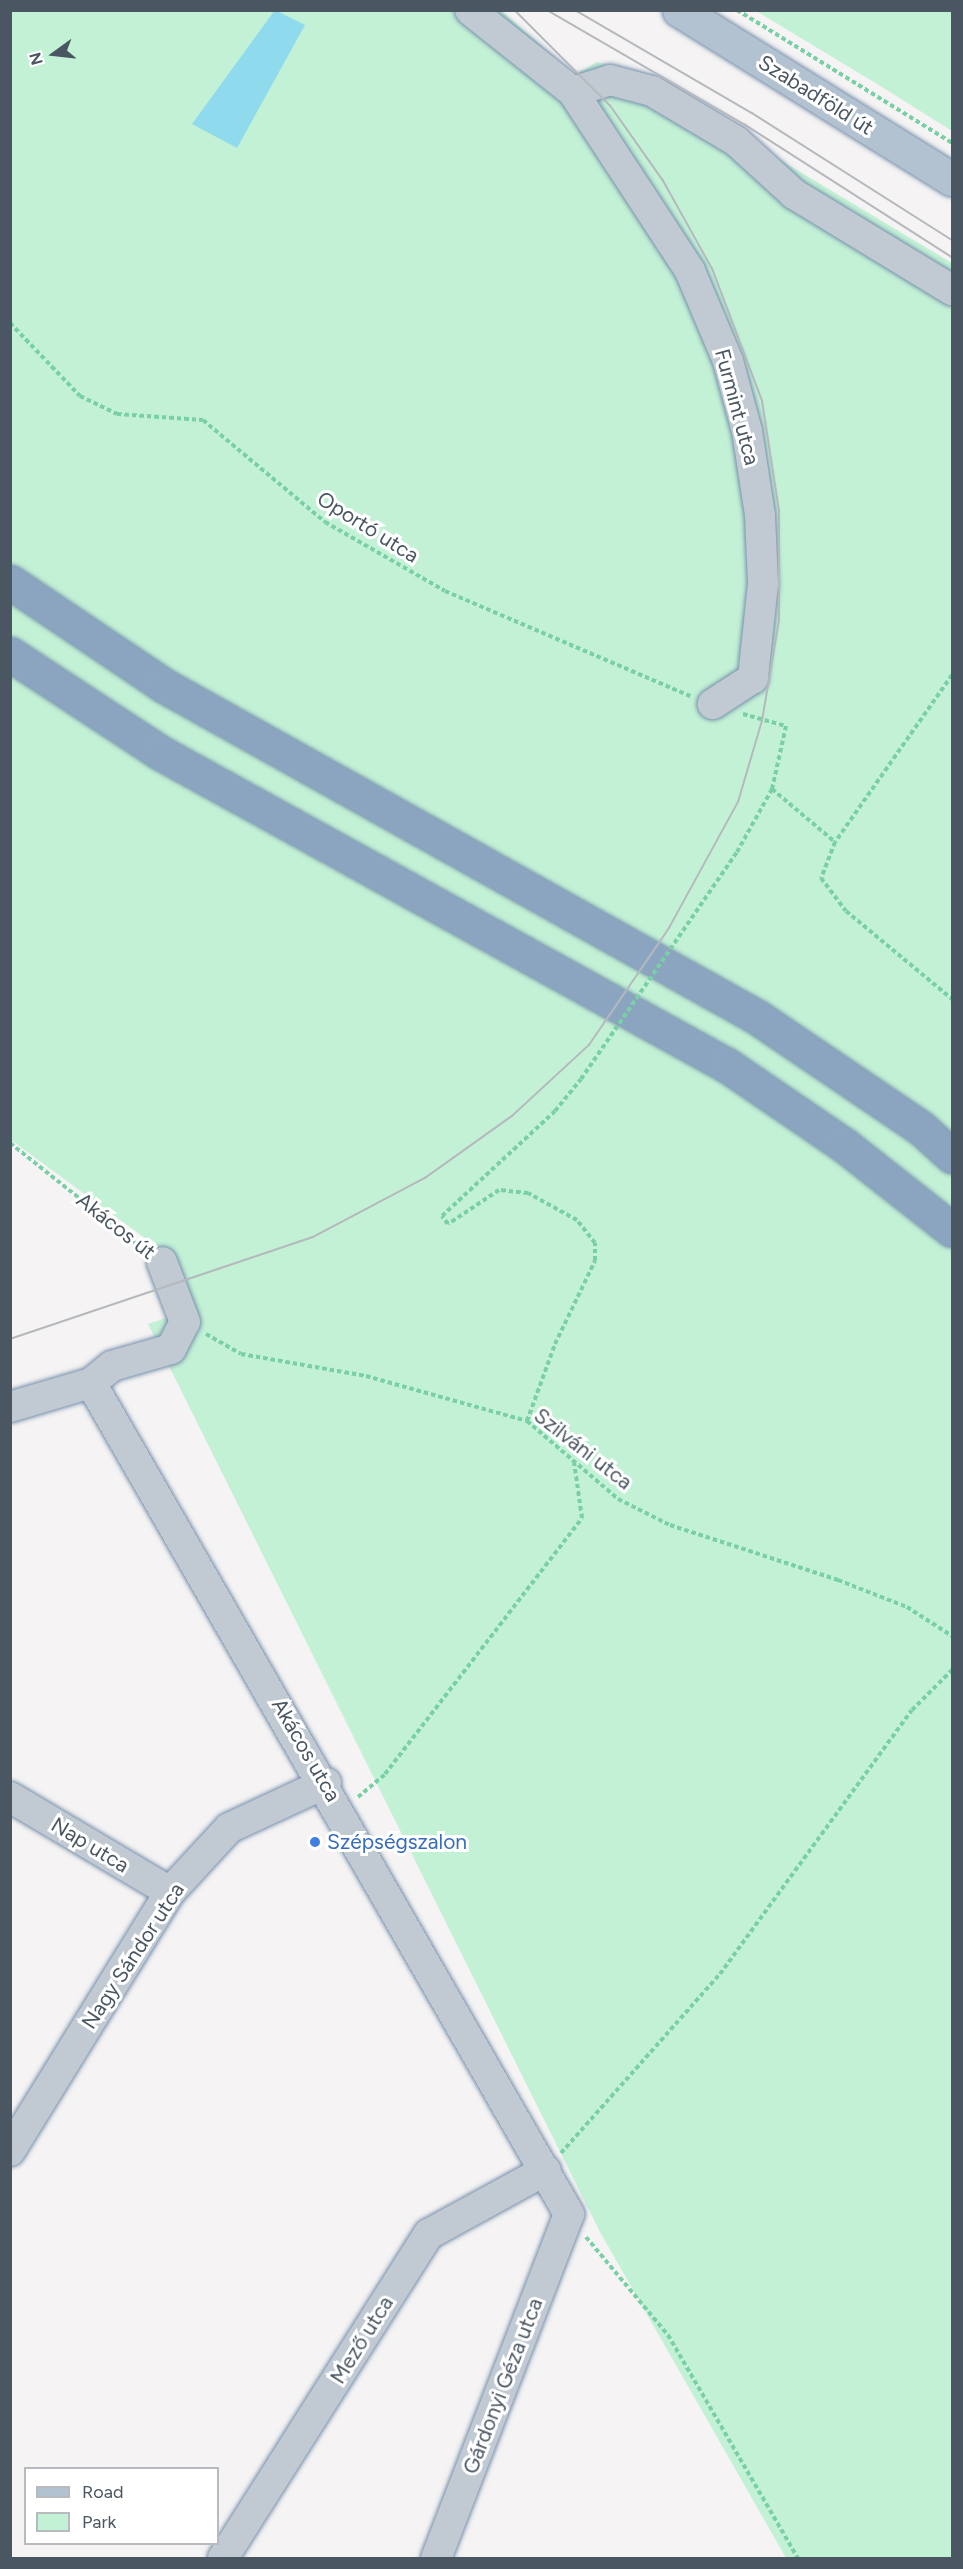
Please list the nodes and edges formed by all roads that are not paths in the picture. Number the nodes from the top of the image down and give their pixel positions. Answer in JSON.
{"nodes":[{"id":1,"x":470,"y":10,"type":"edge"},
{"id":2,"x":679,"y":10,"type":"edge"},
{"id":3,"x":573,"y":92,"type":"junction"},
{"id":4,"x":952,"y":179,"type":"edge"},
{"id":5,"x":952,"y":291,"type":"edge"},
{"id":6,"x":10,"y":582,"type":"edge"},
{"id":7,"x":10,"y":654,"type":"edge"},
{"id":8,"x":713,"y":704,"type":"road end"},
{"id":9,"x":952,"y":1156,"type":"edge"},
{"id":10,"x":952,"y":1230,"type":"edge"},
{"id":11,"x":162,"y":1262,"type":"road end"},
{"id":12,"x":91,"y":1383,"type":"junction"},
{"id":13,"x":10,"y":1407,"type":"edge"},
{"id":14,"x":326,"y":1783,"type":"junction"},
{"id":15,"x":10,"y":1797,"type":"edge"},
{"id":16,"x":170,"y":1892,"type":"junction"},
{"id":17,"x":10,"y":2151,"type":"edge"},
{"id":18,"x":546,"y":2170,"type":"junction"},
{"id":19,"x":569,"y":2214,"type":"joint"},
{"id":20,"x":223,"y":2559,"type":"edge"},
{"id":21,"x":436,"y":2559,"type":"edge"}],
"edges":[{"from":1,"to":3,"type":"street","name":"Furmint utca"},
{"from":2,"to":4,"type":"main road","name":"Szabadföld út"},
{"from":3,"to":5,"type":"street"},
{"from":3,"to":8,"type":"street","name":"Furmint utca"},
{"from":6,"to":9,"type":"highway"},
{"from":7,"to":10,"type":"highway"},
{"from":11,"to":12,"type":"street","name":"Akácos út"},
{"from":12,"to":13,"type":"street"},
{"from":12,"to":14,"type":"street","name":"Akácos utca"},
{"from":14,"to":16,"type":"street","name":"Nagy Sándor utca"},
{"from":14,"to":18,"type":"street","name":"Akácos utca"},
{"from":15,"to":16,"type":"street","name":"Nap utca"},
{"from":16,"to":17,"type":"street","name":"Nagy Sándor utca"},
{"from":18,"to":19,"type":"street","name":"Akácos utca"},
{"from":18,"to":20,"type":"street","name":"Mező utca"},
{"from":19,"to":21,"type":"street","name":"Gárdonyi Géza utca"}]}
